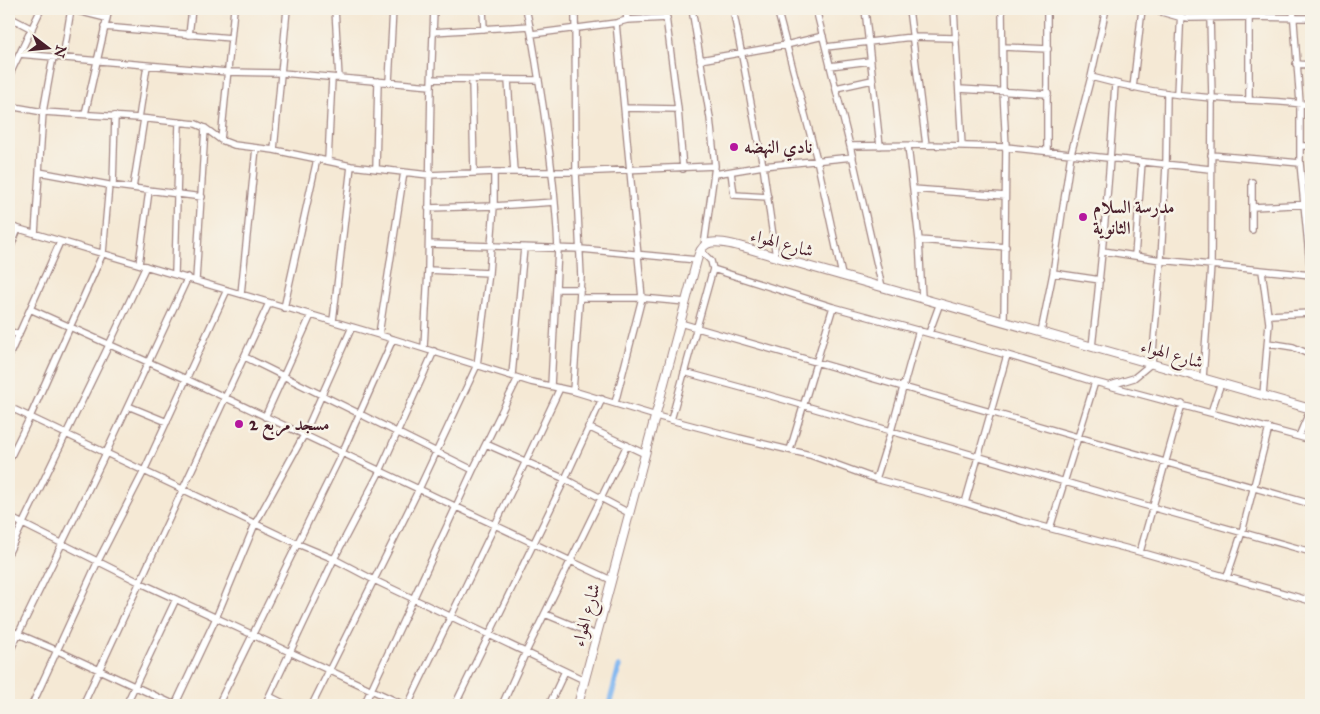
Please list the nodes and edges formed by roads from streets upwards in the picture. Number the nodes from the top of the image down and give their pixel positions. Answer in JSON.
{"nodes":[{"id":1,"x":41,"y":9,"type":"edge"},
{"id":2,"x":70,"y":9,"type":"edge"},
{"id":3,"x":109,"y":9,"type":"edge"},
{"id":4,"x":192,"y":9,"type":"edge"},
{"id":5,"x":234,"y":9,"type":"edge"},
{"id":6,"x":287,"y":9,"type":"edge"},
{"id":7,"x":335,"y":9,"type":"edge"},
{"id":8,"x":393,"y":9,"type":"edge"},
{"id":9,"x":434,"y":9,"type":"edge"},
{"id":10,"x":483,"y":9,"type":"edge"},
{"id":11,"x":526,"y":9,"type":"edge"},
{"id":12,"x":575,"y":9,"type":"edge"},
{"id":13,"x":626,"y":9,"type":"edge"},
{"id":14,"x":665,"y":9,"type":"edge"},
{"id":15,"x":692,"y":9,"type":"edge"},
{"id":16,"x":733,"y":9,"type":"edge"},
{"id":17,"x":777,"y":9,"type":"edge"},
{"id":18,"x":816,"y":9,"type":"edge"},
{"id":19,"x":865,"y":9,"type":"edge"},
{"id":20,"x":909,"y":9,"type":"edge"},
{"id":21,"x":954,"y":9,"type":"edge"},
{"id":22,"x":1002,"y":9,"type":"edge"},
{"id":23,"x":1048,"y":9,"type":"edge"},
{"id":24,"x":1106,"y":9,"type":"edge"},
{"id":25,"x":1142,"y":9,"type":"edge"},
{"id":26,"x":1151,"y":9,"type":"edge"},
{"id":27,"x":1181,"y":9,"type":"edge"},
{"id":28,"x":1249,"y":9,"type":"edge"},
{"id":29,"x":1293,"y":9,"type":"edge"},
{"id":30,"x":9,"y":17,"type":"edge"},
{"id":31,"x":1210,"y":17,"type":"junction"},
{"id":32,"x":1249,"y":17,"type":"junction"},
{"id":33,"x":1294,"y":17,"type":"junction"},
{"id":34,"x":106,"y":18,"type":"junction"},
{"id":35,"x":667,"y":18,"type":"junction"},
{"id":36,"x":1179,"y":18,"type":"junction"},
{"id":37,"x":1311,"y":18,"type":"edge"},
{"id":38,"x":627,"y":20,"type":"junction"},
{"id":39,"x":616,"y":23,"type":"junction"},
{"id":40,"x":530,"y":26,"type":"junction"},
{"id":41,"x":104,"y":27,"type":"junction"},
{"id":42,"x":32,"y":28,"type":"junction"},
{"id":43,"x":575,"y":28,"type":"junction"},
{"id":44,"x":484,"y":29,"type":"junction"},
{"id":45,"x":433,"y":32,"type":"junction"},
{"id":46,"x":532,"y":34,"type":"junction"},
{"id":47,"x":189,"y":35,"type":"junction"},
{"id":48,"x":823,"y":36,"type":"junction"},
{"id":49,"x":912,"y":37,"type":"junction"},
{"id":50,"x":230,"y":38,"type":"junction"},
{"id":51,"x":955,"y":38,"type":"junction"},
{"id":52,"x":868,"y":42,"type":"junction"},
{"id":53,"x":786,"y":45,"type":"junction"},
{"id":54,"x":1003,"y":47,"type":"junction"},
{"id":55,"x":826,"y":48,"type":"junction"},
{"id":56,"x":1048,"y":49,"type":"junction"},
{"id":57,"x":742,"y":53,"type":"junction"},
{"id":58,"x":19,"y":54,"type":"junction"},
{"id":59,"x":53,"y":58,"type":"junction"},
{"id":60,"x":63,"y":58,"type":"junction"},
{"id":61,"x":700,"y":60,"type":"junction"},
{"id":62,"x":97,"y":61,"type":"junction"},
{"id":63,"x":870,"y":61,"type":"junction"},
{"id":64,"x":1296,"y":64,"type":"junction"},
{"id":65,"x":1311,"y":65,"type":"edge"},
{"id":66,"x":147,"y":66,"type":"junction"},
{"id":67,"x":830,"y":66,"type":"junction"},
{"id":68,"x":227,"y":72,"type":"junction"},
{"id":69,"x":282,"y":74,"type":"junction"},
{"id":70,"x":9,"y":76,"type":"edge"},
{"id":71,"x":1091,"y":77,"type":"junction"},
{"id":72,"x":336,"y":78,"type":"junction"},
{"id":73,"x":432,"y":79,"type":"junction"},
{"id":74,"x":472,"y":80,"type":"junction"},
{"id":75,"x":508,"y":80,"type":"junction"},
{"id":76,"x":539,"y":80,"type":"junction"},
{"id":77,"x":872,"y":80,"type":"junction"},
{"id":78,"x":378,"y":81,"type":"junction"},
{"id":79,"x":389,"y":82,"type":"junction"},
{"id":80,"x":1115,"y":84,"type":"junction"},
{"id":81,"x":431,"y":86,"type":"junction"},
{"id":82,"x":836,"y":88,"type":"junction"},
{"id":83,"x":1132,"y":88,"type":"junction"},
{"id":84,"x":959,"y":89,"type":"junction"},
{"id":85,"x":1003,"y":91,"type":"junction"},
{"id":86,"x":1167,"y":93,"type":"junction"},
{"id":87,"x":1048,"y":94,"type":"junction"},
{"id":88,"x":1178,"y":94,"type":"junction"},
{"id":89,"x":1212,"y":98,"type":"junction"},
{"id":90,"x":1249,"y":99,"type":"junction"},
{"id":91,"x":1300,"y":104,"type":"junction"},
{"id":92,"x":1311,"y":105,"type":"edge"},
{"id":93,"x":625,"y":108,"type":"junction"},
{"id":94,"x":678,"y":108,"type":"junction"},
{"id":95,"x":9,"y":109,"type":"edge"},
{"id":96,"x":43,"y":112,"type":"junction"},
{"id":97,"x":85,"y":114,"type":"junction"},
{"id":98,"x":115,"y":116,"type":"junction"},
{"id":99,"x":141,"y":118,"type":"junction"},
{"id":100,"x":179,"y":122,"type":"junction"},
{"id":101,"x":205,"y":128,"type":"junction"},
{"id":102,"x":221,"y":140,"type":"junction"},
{"id":103,"x":926,"y":145,"type":"junction"},
{"id":104,"x":850,"y":146,"type":"junction"},
{"id":105,"x":880,"y":146,"type":"junction"},
{"id":106,"x":908,"y":146,"type":"junction"},
{"id":107,"x":962,"y":146,"type":"junction"},
{"id":108,"x":1300,"y":146,"type":"junction"},
{"id":109,"x":1311,"y":146,"type":"edge"},
{"id":110,"x":1006,"y":147,"type":"junction"},
{"id":111,"x":256,"y":148,"type":"junction"},
{"id":112,"x":274,"y":150,"type":"junction"},
{"id":113,"x":1047,"y":150,"type":"junction"},
{"id":114,"x":1071,"y":154,"type":"junction"},
{"id":115,"x":1211,"y":155,"type":"junction"},
{"id":116,"x":853,"y":157,"type":"junction"},
{"id":117,"x":1111,"y":158,"type":"junction"},
{"id":118,"x":317,"y":159,"type":"junction"},
{"id":119,"x":328,"y":160,"type":"junction"},
{"id":120,"x":817,"y":160,"type":"junction"},
{"id":121,"x":1142,"y":162,"type":"junction"},
{"id":122,"x":1300,"y":163,"type":"junction"},
{"id":123,"x":1166,"y":165,"type":"junction"},
{"id":124,"x":351,"y":166,"type":"junction"},
{"id":125,"x":715,"y":166,"type":"junction"},
{"id":126,"x":763,"y":166,"type":"junction"},
{"id":127,"x":1210,"y":168,"type":"junction"},
{"id":128,"x":376,"y":169,"type":"junction"},
{"id":129,"x":683,"y":169,"type":"junction"},
{"id":130,"x":631,"y":170,"type":"junction"},
{"id":131,"x":39,"y":172,"type":"junction"},
{"id":132,"x":404,"y":172,"type":"junction"},
{"id":133,"x":494,"y":172,"type":"junction"},
{"id":134,"x":514,"y":172,"type":"junction"},
{"id":135,"x":552,"y":172,"type":"junction"},
{"id":136,"x":576,"y":172,"type":"junction"},
{"id":137,"x":731,"y":172,"type":"junction"},
{"id":138,"x":474,"y":173,"type":"junction"},
{"id":139,"x":715,"y":174,"type":"junction"},
{"id":140,"x":429,"y":175,"type":"junction"},
{"id":141,"x":1252,"y":182,"type":"dead end"},
{"id":142,"x":111,"y":185,"type":"junction"},
{"id":143,"x":133,"y":188,"type":"junction"},
{"id":144,"x":913,"y":189,"type":"junction"},
{"id":145,"x":149,"y":191,"type":"junction"},
{"id":146,"x":177,"y":195,"type":"junction"},
{"id":147,"x":1005,"y":196,"type":"junction"},
{"id":148,"x":202,"y":197,"type":"junction"},
{"id":149,"x":768,"y":197,"type":"junction"},
{"id":150,"x":555,"y":202,"type":"junction"},
{"id":151,"x":1311,"y":204,"type":"edge"},
{"id":152,"x":1304,"y":205,"type":"junction"},
{"id":153,"x":494,"y":206,"type":"junction"},
{"id":154,"x":1253,"y":206,"type":"junction"},
{"id":155,"x":428,"y":208,"type":"junction"},
{"id":156,"x":9,"y":226,"type":"edge"},
{"id":157,"x":18,"y":229,"type":"junction"},
{"id":158,"x":1252,"y":230,"type":"dead end"},
{"id":159,"x":35,"y":234,"type":"junction"},
{"id":160,"x":919,"y":240,"type":"junction"},
{"id":161,"x":60,"y":242,"type":"junction"},
{"id":162,"x":429,"y":244,"type":"junction"},
{"id":163,"x":492,"y":246,"type":"junction"},
{"id":164,"x":1006,"y":247,"type":"junction"},
{"id":165,"x":524,"y":248,"type":"junction"},
{"id":166,"x":702,"y":248,"type":"junction"},
{"id":167,"x":558,"y":249,"type":"junction"},
{"id":168,"x":581,"y":249,"type":"junction"},
{"id":169,"x":9,"y":251,"type":"edge"},
{"id":170,"x":1103,"y":251,"type":"junction"},
{"id":171,"x":103,"y":253,"type":"junction"},
{"id":172,"x":639,"y":254,"type":"junction"},
{"id":173,"x":1310,"y":255,"type":"edge"},
{"id":174,"x":1135,"y":256,"type":"junction"},
{"id":175,"x":776,"y":257,"type":"junction"},
{"id":176,"x":697,"y":260,"type":"junction"},
{"id":177,"x":1162,"y":260,"type":"junction"},
{"id":178,"x":142,"y":265,"type":"junction"},
{"id":179,"x":1211,"y":265,"type":"junction"},
{"id":180,"x":428,"y":270,"type":"junction"},
{"id":181,"x":713,"y":270,"type":"junction"},
{"id":182,"x":1262,"y":271,"type":"junction"},
{"id":183,"x":490,"y":273,"type":"junction"},
{"id":184,"x":1053,"y":273,"type":"junction"},
{"id":185,"x":175,"y":274,"type":"junction"},
{"id":186,"x":842,"y":275,"type":"junction"},
{"id":187,"x":1311,"y":276,"type":"edge"},
{"id":188,"x":188,"y":277,"type":"junction"},
{"id":189,"x":196,"y":280,"type":"junction"},
{"id":190,"x":1100,"y":280,"type":"junction"},
{"id":191,"x":882,"y":287,"type":"junction"},
{"id":192,"x":556,"y":289,"type":"junction"},
{"id":193,"x":581,"y":289,"type":"junction"},
{"id":194,"x":227,"y":290,"type":"junction"},
{"id":195,"x":241,"y":294,"type":"junction"},
{"id":196,"x":580,"y":298,"type":"junction"},
{"id":197,"x":642,"y":298,"type":"junction"},
{"id":198,"x":922,"y":298,"type":"junction"},
{"id":199,"x":686,"y":302,"type":"junction"},
{"id":200,"x":269,"y":303,"type":"junction"},
{"id":201,"x":940,"y":303,"type":"junction"},
{"id":202,"x":833,"y":307,"type":"junction"},
{"id":203,"x":284,"y":308,"type":"junction"},
{"id":204,"x":30,"y":309,"type":"junction"},
{"id":205,"x":1311,"y":313,"type":"edge"},
{"id":206,"x":311,"y":315,"type":"junction"},
{"id":207,"x":1268,"y":315,"type":"junction"},
{"id":208,"x":333,"y":321,"type":"junction"},
{"id":209,"x":1004,"y":322,"type":"junction"},
{"id":210,"x":680,"y":323,"type":"junction"},
{"id":211,"x":70,"y":327,"type":"junction"},
{"id":212,"x":352,"y":327,"type":"junction"},
{"id":213,"x":697,"y":327,"type":"junction"},
{"id":214,"x":919,"y":330,"type":"junction"},
{"id":215,"x":9,"y":331,"type":"edge"},
{"id":216,"x":1041,"y":332,"type":"junction"},
{"id":217,"x":929,"y":333,"type":"junction"},
{"id":218,"x":379,"y":334,"type":"junction"},
{"id":219,"x":19,"y":335,"type":"junction"},
{"id":220,"x":393,"y":338,"type":"junction"},
{"id":221,"x":1268,"y":343,"type":"junction"},
{"id":222,"x":109,"y":345,"type":"junction"},
{"id":223,"x":1092,"y":347,"type":"junction"},
{"id":224,"x":424,"y":348,"type":"junction"},
{"id":225,"x":434,"y":351,"type":"junction"},
{"id":226,"x":1007,"y":355,"type":"junction"},
{"id":227,"x":1311,"y":355,"type":"edge"},
{"id":228,"x":9,"y":356,"type":"edge"},
{"id":229,"x":245,"y":357,"type":"junction"},
{"id":230,"x":816,"y":361,"type":"junction"},
{"id":231,"x":147,"y":363,"type":"junction"},
{"id":232,"x":1152,"y":363,"type":"junction"},
{"id":233,"x":477,"y":365,"type":"junction"},
{"id":234,"x":684,"y":372,"type":"junction"},
{"id":235,"x":283,"y":376,"type":"junction"},
{"id":236,"x":515,"y":377,"type":"junction"},
{"id":237,"x":1203,"y":378,"type":"junction"},
{"id":238,"x":186,"y":379,"type":"junction"},
{"id":239,"x":1094,"y":382,"type":"junction"},
{"id":240,"x":1220,"y":383,"type":"junction"},
{"id":241,"x":551,"y":386,"type":"junction"},
{"id":242,"x":1109,"y":386,"type":"junction"},
{"id":243,"x":903,"y":387,"type":"junction"},
{"id":244,"x":560,"y":388,"type":"junction"},
{"id":245,"x":573,"y":391,"type":"junction"},
{"id":246,"x":1263,"y":395,"type":"junction"},
{"id":247,"x":322,"y":396,"type":"junction"},
{"id":248,"x":226,"y":398,"type":"junction"},
{"id":249,"x":602,"y":399,"type":"junction"},
{"id":250,"x":615,"y":403,"type":"junction"},
{"id":251,"x":1182,"y":404,"type":"junction"},
{"id":252,"x":128,"y":406,"type":"junction"},
{"id":253,"x":803,"y":406,"type":"junction"},
{"id":254,"x":9,"y":407,"type":"edge"},
{"id":255,"x":1311,"y":409,"type":"edge"},
{"id":256,"x":990,"y":412,"type":"junction"},
{"id":257,"x":1211,"y":412,"type":"junction"},
{"id":258,"x":360,"y":414,"type":"junction"},
{"id":259,"x":656,"y":416,"type":"junction"},
{"id":260,"x":30,"y":417,"type":"junction"},
{"id":261,"x":265,"y":417,"type":"junction"},
{"id":262,"x":671,"y":420,"type":"junction"},
{"id":263,"x":166,"y":422,"type":"junction"},
{"id":264,"x":588,"y":427,"type":"junction"},
{"id":265,"x":1269,"y":428,"type":"junction"},
{"id":266,"x":398,"y":432,"type":"junction"},
{"id":267,"x":891,"y":432,"type":"junction"},
{"id":268,"x":66,"y":434,"type":"junction"},
{"id":269,"x":304,"y":435,"type":"junction"},
{"id":270,"x":1299,"y":436,"type":"junction"},
{"id":271,"x":1078,"y":438,"type":"junction"},
{"id":272,"x":1311,"y":440,"type":"edge"},
{"id":273,"x":486,"y":444,"type":"junction"},
{"id":274,"x":627,"y":446,"type":"junction"},
{"id":275,"x":11,"y":449,"type":"edge"},
{"id":276,"x":790,"y":450,"type":"junction"},
{"id":277,"x":437,"y":451,"type":"junction"},
{"id":278,"x":106,"y":453,"type":"junction"},
{"id":279,"x":342,"y":453,"type":"junction"},
{"id":280,"x":645,"y":454,"type":"junction"},
{"id":281,"x":979,"y":456,"type":"junction"},
{"id":282,"x":9,"y":460,"type":"edge"},
{"id":283,"x":1166,"y":462,"type":"junction"},
{"id":284,"x":526,"y":463,"type":"junction"},
{"id":285,"x":473,"y":470,"type":"junction"},
{"id":286,"x":144,"y":471,"type":"junction"},
{"id":287,"x":380,"y":471,"type":"junction"},
{"id":288,"x":565,"y":479,"type":"junction"},
{"id":289,"x":876,"y":479,"type":"junction"},
{"id":290,"x":1066,"y":481,"type":"junction"},
{"id":291,"x":1253,"y":487,"type":"junction"},
{"id":292,"x":419,"y":489,"type":"junction"},
{"id":293,"x":183,"y":490,"type":"junction"},
{"id":294,"x":600,"y":498,"type":"junction"},
{"id":295,"x":965,"y":503,"type":"junction"},
{"id":296,"x":1311,"y":504,"type":"edge"},
{"id":297,"x":457,"y":507,"type":"junction"},
{"id":298,"x":1153,"y":507,"type":"junction"},
{"id":299,"x":629,"y":513,"type":"junction"},
{"id":300,"x":9,"y":518,"type":"edge"},
{"id":301,"x":22,"y":524,"type":"junction"},
{"id":302,"x":255,"y":524,"type":"junction"},
{"id":303,"x":495,"y":525,"type":"junction"},
{"id":304,"x":1050,"y":528,"type":"junction"},
{"id":305,"x":1242,"y":532,"type":"junction"},
{"id":306,"x":61,"y":543,"type":"junction"},
{"id":307,"x":298,"y":544,"type":"junction"},
{"id":308,"x":534,"y":544,"type":"junction"},
{"id":309,"x":9,"y":552,"type":"edge"},
{"id":310,"x":1140,"y":552,"type":"junction"},
{"id":311,"x":1311,"y":552,"type":"edge"},
{"id":312,"x":334,"y":559,"type":"junction"},
{"id":313,"x":98,"y":561,"type":"junction"},
{"id":314,"x":571,"y":561,"type":"junction"},
{"id":315,"x":1227,"y":577,"type":"junction"},
{"id":316,"x":374,"y":580,"type":"junction"},
{"id":317,"x":612,"y":580,"type":"junction"},
{"id":318,"x":141,"y":582,"type":"junction"},
{"id":319,"x":176,"y":599,"type":"junction"},
{"id":320,"x":414,"y":599,"type":"junction"},
{"id":321,"x":1311,"y":601,"type":"edge"},
{"id":322,"x":544,"y":614,"type":"junction"},
{"id":323,"x":451,"y":617,"type":"junction"},
{"id":324,"x":216,"y":618,"type":"junction"},
{"id":325,"x":9,"y":630,"type":"edge"},
{"id":326,"x":16,"y":634,"type":"junction"},
{"id":327,"x":252,"y":634,"type":"junction"},
{"id":328,"x":489,"y":635,"type":"junction"},
{"id":329,"x":596,"y":636,"type":"junction"},
{"id":330,"x":56,"y":650,"type":"junction"},
{"id":331,"x":290,"y":652,"type":"junction"},
{"id":332,"x":526,"y":652,"type":"junction"},
{"id":333,"x":9,"y":653,"type":"edge"},
{"id":334,"x":100,"y":670,"type":"junction"},
{"id":335,"x":330,"y":670,"type":"junction"},
{"id":336,"x":565,"y":671,"type":"junction"},
{"id":337,"x":584,"y":680,"type":"junction"},
{"id":338,"x":135,"y":687,"type":"junction"},
{"id":339,"x":372,"y":690,"type":"junction"},
{"id":340,"x":269,"y":696,"type":"junction"},
{"id":341,"x":32,"y":705,"type":"edge"},
{"id":342,"x":83,"y":705,"type":"edge"},
{"id":343,"x":126,"y":705,"type":"edge"},
{"id":344,"x":175,"y":705,"type":"edge"},
{"id":345,"x":218,"y":705,"type":"edge"},
{"id":346,"x":265,"y":705,"type":"edge"},
{"id":347,"x":287,"y":705,"type":"edge"},
{"id":348,"x":312,"y":705,"type":"edge"},
{"id":349,"x":364,"y":705,"type":"edge"},
{"id":350,"x":406,"y":705,"type":"edge"},
{"id":351,"x":455,"y":705,"type":"edge"},
{"id":352,"x":502,"y":705,"type":"edge"},
{"id":353,"x":549,"y":705,"type":"edge"},
{"id":354,"x":578,"y":705,"type":"edge"}],
"edges":[{"from":1,"to":42,"type":"street"},
{"from":2,"to":34,"type":"street"},
{"from":2,"to":60,"type":"street"},
{"from":3,"to":34,"type":"street"},
{"from":4,"to":47,"type":"street"},
{"from":5,"to":50,"type":"street"},
{"from":6,"to":69,"type":"street"},
{"from":7,"to":72,"type":"street"},
{"from":8,"to":79,"type":"street"},
{"from":9,"to":45,"type":"street"},
{"from":10,"to":44,"type":"street"},
{"from":11,"to":40,"type":"street"},
{"from":12,"to":43,"type":"street"},
{"from":13,"to":38,"type":"street"},
{"from":14,"to":35,"type":"street"},
{"from":15,"to":61,"type":"street"},
{"from":16,"to":57,"type":"street"},
{"from":17,"to":53,"type":"street"},
{"from":18,"to":48,"type":"street"},
{"from":19,"to":52,"type":"street"},
{"from":20,"to":49,"type":"street"},
{"from":21,"to":51,"type":"street"},
{"from":22,"to":54,"type":"street"},
{"from":23,"to":56,"type":"street"},
{"from":24,"to":71,"type":"street"},
{"from":25,"to":83,"type":"street"},
{"from":26,"to":36,"type":"street"},
{"from":27,"to":36,"type":"street"},
{"from":28,"to":32,"type":"street"},
{"from":29,"to":33,"type":"street"},
{"from":30,"to":42,"type":"street"},
{"from":31,"to":32,"type":"street"},
{"from":31,"to":36,"type":"street"},
{"from":31,"to":89,"type":"street"},
{"from":32,"to":33,"type":"street"},
{"from":32,"to":90,"type":"street"},
{"from":33,"to":37,"type":"street"},
{"from":33,"to":64,"type":"street"},
{"from":34,"to":41,"type":"street"},
{"from":35,"to":38,"type":"street"},
{"from":35,"to":94,"type":"street"},
{"from":36,"to":88,"type":"street"},
{"from":38,"to":39,"type":"street"},
{"from":39,"to":43,"type":"street"},
{"from":39,"to":93,"type":"street"},
{"from":40,"to":44,"type":"street"},
{"from":40,"to":46,"type":"street"},
{"from":41,"to":47,"type":"street"},
{"from":41,"to":62,"type":"street"},
{"from":42,"to":58,"type":"street"},
{"from":43,"to":46,"type":"street"},
{"from":43,"to":136,"type":"street"},
{"from":44,"to":45,"type":"street"},
{"from":45,"to":73,"type":"street"},
{"from":46,"to":76,"type":"street"},
{"from":47,"to":50,"type":"street"},
{"from":48,"to":53,"type":"street"},
{"from":48,"to":55,"type":"street"},
{"from":49,"to":51,"type":"street"},
{"from":49,"to":52,"type":"street"},
{"from":49,"to":103,"type":"street"},
{"from":50,"to":68,"type":"street"},
{"from":51,"to":84,"type":"street"},
{"from":52,"to":55,"type":"street"},
{"from":52,"to":63,"type":"street"},
{"from":53,"to":57,"type":"street"},
{"from":53,"to":120,"type":"street"},
{"from":54,"to":56,"type":"street"},
{"from":54,"to":85,"type":"street"},
{"from":55,"to":67,"type":"street"},
{"from":56,"to":87,"type":"street"},
{"from":57,"to":61,"type":"street"},
{"from":57,"to":126,"type":"street"},
{"from":58,"to":59,"type":"street"},
{"from":58,"to":70,"type":"street"},
{"from":59,"to":60,"type":"street"},
{"from":59,"to":96,"type":"street"},
{"from":60,"to":62,"type":"street"},
{"from":61,"to":125,"type":"street"},
{"from":62,"to":66,"type":"street"},
{"from":62,"to":97,"type":"street"},
{"from":63,"to":67,"type":"street"},
{"from":63,"to":77,"type":"street"},
{"from":64,"to":65,"type":"street"},
{"from":64,"to":91,"type":"street"},
{"from":66,"to":68,"type":"street"},
{"from":66,"to":99,"type":"street"},
{"from":67,"to":82,"type":"street"},
{"from":68,"to":69,"type":"street"},
{"from":68,"to":102,"type":"street"},
{"from":69,"to":72,"type":"street"},
{"from":69,"to":112,"type":"street"},
{"from":71,"to":80,"type":"street"},
{"from":71,"to":114,"type":"street"},
{"from":72,"to":78,"type":"street"},
{"from":72,"to":119,"type":"street"},
{"from":73,"to":74,"type":"street"},
{"from":73,"to":81,"type":"street"},
{"from":74,"to":75,"type":"street"},
{"from":74,"to":138,"type":"street"},
{"from":75,"to":76,"type":"street"},
{"from":75,"to":134,"type":"street"},
{"from":76,"to":135,"type":"street"},
{"from":77,"to":82,"type":"street"},
{"from":77,"to":105,"type":"street"},
{"from":78,"to":79,"type":"street"},
{"from":78,"to":128,"type":"street"},
{"from":79,"to":81,"type":"street"},
{"from":80,"to":83,"type":"street"},
{"from":80,"to":117,"type":"street"},
{"from":81,"to":140,"type":"street"},
{"from":82,"to":104,"type":"street"},
{"from":83,"to":86,"type":"street"},
{"from":84,"to":85,"type":"street"},
{"from":84,"to":107,"type":"street"},
{"from":85,"to":87,"type":"street"},
{"from":85,"to":110,"type":"street"},
{"from":86,"to":88,"type":"street"},
{"from":86,"to":123,"type":"street"},
{"from":87,"to":113,"type":"street"},
{"from":88,"to":89,"type":"street"},
{"from":89,"to":90,"type":"street"},
{"from":89,"to":115,"type":"street"},
{"from":90,"to":91,"type":"street"},
{"from":91,"to":92,"type":"street"},
{"from":91,"to":108,"type":"street"},
{"from":93,"to":94,"type":"street"},
{"from":93,"to":130,"type":"street"},
{"from":94,"to":129,"type":"street"},
{"from":95,"to":96,"type":"street"},
{"from":96,"to":97,"type":"street"},
{"from":96,"to":131,"type":"street"},
{"from":97,"to":98,"type":"street"},
{"from":98,"to":99,"type":"street"},
{"from":98,"to":142,"type":"street"},
{"from":99,"to":100,"type":"street"},
{"from":99,"to":143,"type":"street"},
{"from":100,"to":101,"type":"street"},
{"from":100,"to":146,"type":"street"},
{"from":101,"to":102,"type":"street"},
{"from":101,"to":148,"type":"street"},
{"from":102,"to":111,"type":"street"},
{"from":103,"to":106,"type":"street"},
{"from":103,"to":107,"type":"street"},
{"from":104,"to":105,"type":"street"},
{"from":104,"to":116,"type":"street"},
{"from":105,"to":106,"type":"street"},
{"from":106,"to":144,"type":"street"},
{"from":107,"to":110,"type":"street"},
{"from":108,"to":109,"type":"street"},
{"from":108,"to":122,"type":"street"},
{"from":110,"to":113,"type":"street"},
{"from":110,"to":147,"type":"street"},
{"from":111,"to":112,"type":"street"},
{"from":111,"to":195,"type":"street"},
{"from":112,"to":118,"type":"street"},
{"from":113,"to":114,"type":"street"},
{"from":114,"to":117,"type":"street"},
{"from":114,"to":184,"type":"street"},
{"from":115,"to":122,"type":"street"},
{"from":115,"to":127,"type":"street"},
{"from":116,"to":120,"type":"street"},
{"from":116,"to":191,"type":"street"},
{"from":117,"to":121,"type":"street"},
{"from":117,"to":170,"type":"street"},
{"from":118,"to":119,"type":"street"},
{"from":118,"to":203,"type":"street"},
{"from":119,"to":124,"type":"street"},
{"from":120,"to":126,"type":"street"},
{"from":120,"to":186,"type":"street"},
{"from":121,"to":123,"type":"street"},
{"from":121,"to":174,"type":"street"},
{"from":122,"to":152,"type":"street"},
{"from":123,"to":127,"type":"street"},
{"from":123,"to":177,"type":"street"},
{"from":124,"to":128,"type":"street"},
{"from":124,"to":208,"type":"street"},
{"from":125,"to":129,"type":"street"},
{"from":125,"to":139,"type":"street"},
{"from":126,"to":137,"type":"street"},
{"from":126,"to":149,"type":"street"},
{"from":127,"to":179,"type":"street"},
{"from":128,"to":132,"type":"street"},
{"from":129,"to":130,"type":"street"},
{"from":130,"to":136,"type":"street"},
{"from":130,"to":172,"type":"street"},
{"from":131,"to":142,"type":"street"},
{"from":131,"to":159,"type":"street"},
{"from":132,"to":140,"type":"street"},
{"from":132,"to":218,"type":"street"},
{"from":133,"to":134,"type":"street"},
{"from":133,"to":138,"type":"street"},
{"from":133,"to":153,"type":"street"},
{"from":134,"to":135,"type":"street"},
{"from":135,"to":136,"type":"street"},
{"from":135,"to":150,"type":"street"},
{"from":136,"to":168,"type":"street"},
{"from":137,"to":139,"type":"street"},
{"from":137,"to":149,"type":"street"},
{"from":138,"to":140,"type":"street"},
{"from":139,"to":166,"type":"street"},
{"from":140,"to":155,"type":"street"},
{"from":141,"to":154,"type":"street"},
{"from":142,"to":143,"type":"street"},
{"from":142,"to":171,"type":"street"},
{"from":143,"to":145,"type":"street"},
{"from":144,"to":147,"type":"street"},
{"from":144,"to":160,"type":"street"},
{"from":145,"to":146,"type":"street"},
{"from":145,"to":178,"type":"street"},
{"from":146,"to":148,"type":"street"},
{"from":146,"to":185,"type":"street"},
{"from":147,"to":164,"type":"street"},
{"from":148,"to":189,"type":"street"},
{"from":149,"to":175,"type":"street"},
{"from":150,"to":153,"type":"street"},
{"from":150,"to":167,"type":"street"},
{"from":151,"to":152,"type":"street"},
{"from":152,"to":154,"type":"street"},
{"from":152,"to":173,"type":"street"},
{"from":153,"to":155,"type":"street"},
{"from":153,"to":163,"type":"street"},
{"from":154,"to":158,"type":"street"},
{"from":155,"to":162,"type":"street"},
{"from":156,"to":157,"type":"street"},
{"from":157,"to":159,"type":"street"},
{"from":157,"to":169,"type":"street"},
{"from":159,"to":161,"type":"street"},
{"from":160,"to":164,"type":"street"},
{"from":160,"to":198,"type":"street"},
{"from":161,"to":171,"type":"street"},
{"from":161,"to":204,"type":"street"},
{"from":162,"to":163,"type":"street"},
{"from":162,"to":180,"type":"street"},
{"from":163,"to":165,"type":"street"},
{"from":163,"to":183,"type":"street"},
{"from":164,"to":209,"type":"street"},
{"from":165,"to":167,"type":"street"},
{"from":165,"to":236,"type":"street"},
{"from":166,"to":175,"type":"street","name":"شارع الهواء"},
{"from":166,"to":176,"type":"street","name":"شارع الهواء"},
{"from":166,"to":181,"type":"street"},
{"from":167,"to":168,"type":"street"},
{"from":167,"to":192,"type":"street"},
{"from":168,"to":172,"type":"street"},
{"from":168,"to":193,"type":"street"},
{"from":170,"to":174,"type":"street"},
{"from":170,"to":190,"type":"street"},
{"from":171,"to":178,"type":"street"},
{"from":171,"to":211,"type":"street"},
{"from":172,"to":176,"type":"street"},
{"from":172,"to":197,"type":"street"},
{"from":173,"to":187,"type":"street"},
{"from":174,"to":177,"type":"street"},
{"from":175,"to":186,"type":"street","name":"شارع الهواء"},
{"from":176,"to":199,"type":"street","name":"شارع الهواء"},
{"from":177,"to":179,"type":"street"},
{"from":177,"to":232,"type":"street"},
{"from":178,"to":185,"type":"street"},
{"from":178,"to":222,"type":"street"},
{"from":179,"to":182,"type":"street"},
{"from":179,"to":237,"type":"street"},
{"from":180,"to":183,"type":"street"},
{"from":180,"to":224,"type":"street"},
{"from":181,"to":202,"type":"street"},
{"from":181,"to":213,"type":"street"},
{"from":182,"to":187,"type":"street"},
{"from":182,"to":207,"type":"street"},
{"from":183,"to":233,"type":"street"},
{"from":184,"to":190,"type":"street"},
{"from":184,"to":216,"type":"street"},
{"from":185,"to":188,"type":"street"},
{"from":186,"to":191,"type":"street","name":"شارع الهواء"},
{"from":188,"to":189,"type":"street"},
{"from":188,"to":231,"type":"street"},
{"from":189,"to":194,"type":"street"},
{"from":190,"to":223,"type":"street"},
{"from":191,"to":198,"type":"street","name":"شارع الهواء"},
{"from":192,"to":193,"type":"street"},
{"from":192,"to":241,"type":"street"},
{"from":193,"to":196,"type":"street"},
{"from":194,"to":195,"type":"street"},
{"from":194,"to":238,"type":"street"},
{"from":195,"to":200,"type":"street"},
{"from":196,"to":197,"type":"street"},
{"from":196,"to":245,"type":"street"},
{"from":197,"to":199,"type":"street"},
{"from":197,"to":250,"type":"street"},
{"from":198,"to":201,"type":"street","name":"شارع الهواء"},
{"from":199,"to":210,"type":"street","name":"شارع الهواء"},
{"from":200,"to":203,"type":"street"},
{"from":200,"to":229,"type":"street"},
{"from":201,"to":209,"type":"street","name":"شارع الهواء"},
{"from":201,"to":217,"type":"street"},
{"from":202,"to":214,"type":"street"},
{"from":202,"to":230,"type":"street"},
{"from":203,"to":206,"type":"street"},
{"from":204,"to":211,"type":"street"},
{"from":204,"to":219,"type":"street"},
{"from":205,"to":207,"type":"street"},
{"from":206,"to":208,"type":"street"},
{"from":206,"to":235,"type":"street"},
{"from":207,"to":221,"type":"street"},
{"from":208,"to":212,"type":"street"},
{"from":209,"to":216,"type":"street","name":"شارع الهواء"},
{"from":210,"to":213,"type":"street"},
{"from":210,"to":259,"type":"street","name":"شارع الهواء"},
{"from":211,"to":222,"type":"street"},
{"from":211,"to":260,"type":"street"},
{"from":212,"to":218,"type":"street"},
{"from":212,"to":247,"type":"street"},
{"from":213,"to":230,"type":"street"},
{"from":213,"to":234,"type":"street"},
{"from":214,"to":217,"type":"street"},
{"from":214,"to":243,"type":"street"},
{"from":215,"to":219,"type":"street"},
{"from":216,"to":223,"type":"street","name":"شارع الهواء"},
{"from":217,"to":226,"type":"street"},
{"from":218,"to":220,"type":"street"},
{"from":219,"to":228,"type":"street"},
{"from":220,"to":224,"type":"street"},
{"from":220,"to":258,"type":"street"},
{"from":221,"to":227,"type":"street"},
{"from":221,"to":246,"type":"street"},
{"from":222,"to":231,"type":"street"},
{"from":222,"to":268,"type":"street"},
{"from":223,"to":232,"type":"street","name":"شارع الهواء"},
{"from":224,"to":225,"type":"street"},
{"from":225,"to":233,"type":"street"},
{"from":225,"to":266,"type":"street"},
{"from":226,"to":239,"type":"street"},
{"from":226,"to":256,"type":"street"},
{"from":229,"to":235,"type":"street"},
{"from":229,"to":248,"type":"street"},
{"from":230,"to":243,"type":"street"},
{"from":230,"to":253,"type":"street"},
{"from":231,"to":238,"type":"street"},
{"from":231,"to":252,"type":"street"},
{"from":232,"to":237,"type":"street","name":"شارع الهواء"},
{"from":232,"to":242,"type":"street"},
{"from":233,"to":236,"type":"street"},
{"from":233,"to":277,"type":"street"},
{"from":234,"to":253,"type":"street"},
{"from":234,"to":262,"type":"street"},
{"from":235,"to":247,"type":"street"},
{"from":235,"to":261,"type":"street"},
{"from":236,"to":241,"type":"street"},
{"from":236,"to":273,"type":"street"},
{"from":237,"to":240,"type":"street","name":"شارع الهواء"},
{"from":238,"to":248,"type":"street"},
{"from":238,"to":263,"type":"street"},
{"from":239,"to":242,"type":"street"},
{"from":239,"to":271,"type":"street"},
{"from":240,"to":246,"type":"street","name":"شارع الهواء"},
{"from":240,"to":257,"type":"street"},
{"from":241,"to":244,"type":"street"},
{"from":242,"to":251,"type":"street"},
{"from":243,"to":256,"type":"street"},
{"from":243,"to":267,"type":"street"},
{"from":244,"to":245,"type":"street"},
{"from":244,"to":284,"type":"street"},
{"from":245,"to":249,"type":"street"},
{"from":246,"to":255,"type":"street","name":"شارع الهواء"},
{"from":247,"to":258,"type":"street"},
{"from":247,"to":269,"type":"street"},
{"from":248,"to":261,"type":"street"},
{"from":248,"to":293,"type":"street"},
{"from":249,"to":250,"type":"street"},
{"from":249,"to":264,"type":"street"},
{"from":250,"to":259,"type":"street"},
{"from":251,"to":257,"type":"street"},
{"from":251,"to":283,"type":"street"},
{"from":252,"to":263,"type":"street"},
{"from":252,"to":278,"type":"street"},
{"from":253,"to":267,"type":"street"},
{"from":253,"to":276,"type":"street"},
{"from":254,"to":260,"type":"street"},
{"from":255,"to":270,"type":"street"},
{"from":256,"to":271,"type":"street"},
{"from":256,"to":281,"type":"street"},
{"from":257,"to":265,"type":"street"},
{"from":258,"to":266,"type":"street"},
{"from":258,"to":279,"type":"street"},
{"from":259,"to":262,"type":"street"},
{"from":259,"to":280,"type":"street","name":"شارع الهواء"},
{"from":260,"to":268,"type":"street"},
{"from":260,"to":275,"type":"street"},
{"from":261,"to":269,"type":"street"},
{"from":262,"to":276,"type":"street"},
{"from":263,"to":286,"type":"street"},
{"from":264,"to":274,"type":"street"},
{"from":264,"to":288,"type":"street"},
{"from":265,"to":270,"type":"street"},
{"from":265,"to":291,"type":"street"},
{"from":266,"to":277,"type":"street"},
{"from":266,"to":287,"type":"street"},
{"from":267,"to":281,"type":"street"},
{"from":267,"to":289,"type":"street"},
{"from":268,"to":278,"type":"street"},
{"from":268,"to":301,"type":"street"},
{"from":269,"to":279,"type":"street"},
{"from":269,"to":302,"type":"street"},
{"from":270,"to":272,"type":"street"},
{"from":271,"to":283,"type":"street"},
{"from":271,"to":290,"type":"street"},
{"from":273,"to":284,"type":"street"},
{"from":273,"to":285,"type":"street"},
{"from":274,"to":280,"type":"street"},
{"from":274,"to":294,"type":"street"},
{"from":275,"to":282,"type":"street"},
{"from":276,"to":289,"type":"street"},
{"from":277,"to":285,"type":"street"},
{"from":277,"to":292,"type":"street"},
{"from":278,"to":286,"type":"street"},
{"from":278,"to":306,"type":"street"},
{"from":279,"to":287,"type":"street"},
{"from":279,"to":307,"type":"street"},
{"from":280,"to":299,"type":"street","name":"شارع الهواء"},
{"from":281,"to":290,"type":"street"},
{"from":281,"to":295,"type":"street"},
{"from":283,"to":291,"type":"street"},
{"from":283,"to":298,"type":"street"},
{"from":284,"to":288,"type":"street"},
{"from":284,"to":303,"type":"street"},
{"from":285,"to":297,"type":"street"},
{"from":286,"to":293,"type":"street"},
{"from":286,"to":313,"type":"street"},
{"from":287,"to":292,"type":"street"},
{"from":287,"to":312,"type":"street"},
{"from":288,"to":294,"type":"street"},
{"from":288,"to":308,"type":"street"},
{"from":289,"to":295,"type":"street"},
{"from":290,"to":298,"type":"street"},
{"from":290,"to":304,"type":"street"},
{"from":291,"to":296,"type":"street"},
{"from":291,"to":305,"type":"street"},
{"from":292,"to":297,"type":"street"},
{"from":292,"to":316,"type":"street"},
{"from":293,"to":302,"type":"street"},
{"from":293,"to":318,"type":"street"},
{"from":294,"to":299,"type":"street"},
{"from":294,"to":314,"type":"street"},
{"from":295,"to":304,"type":"street"},
{"from":297,"to":303,"type":"street"},
{"from":297,"to":320,"type":"street"},
{"from":298,"to":305,"type":"street"},
{"from":298,"to":310,"type":"street"},
{"from":299,"to":317,"type":"street","name":"شارع الهواء"},
{"from":300,"to":301,"type":"street"},
{"from":301,"to":306,"type":"street"},
{"from":301,"to":309,"type":"street"},
{"from":302,"to":307,"type":"street"},
{"from":302,"to":324,"type":"street"},
{"from":303,"to":308,"type":"street"},
{"from":303,"to":323,"type":"street"},
{"from":304,"to":310,"type":"street"},
{"from":305,"to":311,"type":"street"},
{"from":305,"to":315,"type":"street"},
{"from":306,"to":313,"type":"street"},
{"from":306,"to":326,"type":"street"},
{"from":307,"to":312,"type":"street"},
{"from":307,"to":327,"type":"street"},
{"from":308,"to":314,"type":"street"},
{"from":308,"to":328,"type":"street"},
{"from":310,"to":315,"type":"street"},
{"from":312,"to":316,"type":"street"},
{"from":312,"to":331,"type":"street"},
{"from":313,"to":318,"type":"street"},
{"from":313,"to":330,"type":"street"},
{"from":314,"to":317,"type":"street"},
{"from":314,"to":322,"type":"street"},
{"from":315,"to":321,"type":"street"},
{"from":316,"to":320,"type":"street"},
{"from":316,"to":335,"type":"street"},
{"from":317,"to":329,"type":"street","name":"شارع الهواء"},
{"from":318,"to":319,"type":"street"},
{"from":318,"to":334,"type":"street"},
{"from":319,"to":324,"type":"street"},
{"from":319,"to":338,"type":"street"},
{"from":320,"to":323,"type":"street"},
{"from":320,"to":339,"type":"street"},
{"from":322,"to":329,"type":"street"},
{"from":322,"to":332,"type":"street"},
{"from":323,"to":328,"type":"street"},
{"from":323,"to":350,"type":"street"},
{"from":324,"to":327,"type":"street"},
{"from":324,"to":344,"type":"street"},
{"from":325,"to":326,"type":"street"},
{"from":326,"to":330,"type":"street"},
{"from":326,"to":333,"type":"street"},
{"from":327,"to":331,"type":"street"},
{"from":327,"to":345,"type":"street"},
{"from":328,"to":332,"type":"street"},
{"from":328,"to":351,"type":"street"},
{"from":329,"to":337,"type":"street","name":"شارع الهواء"},
{"from":330,"to":334,"type":"street"},
{"from":330,"to":341,"type":"street"},
{"from":331,"to":335,"type":"street"},
{"from":331,"to":340,"type":"street"},
{"from":332,"to":336,"type":"street"},
{"from":332,"to":352,"type":"street"},
{"from":334,"to":338,"type":"street"},
{"from":334,"to":342,"type":"street"},
{"from":335,"to":339,"type":"street"},
{"from":335,"to":348,"type":"street"},
{"from":336,"to":337,"type":"street"},
{"from":336,"to":353,"type":"street"},
{"from":337,"to":354,"type":"street","name":"شارع الهواء"},
{"from":338,"to":343,"type":"street"},
{"from":338,"to":344,"type":"street"},
{"from":339,"to":349,"type":"street"},
{"from":339,"to":350,"type":"street"},
{"from":340,"to":346,"type":"street"},
{"from":340,"to":347,"type":"street"}]}
